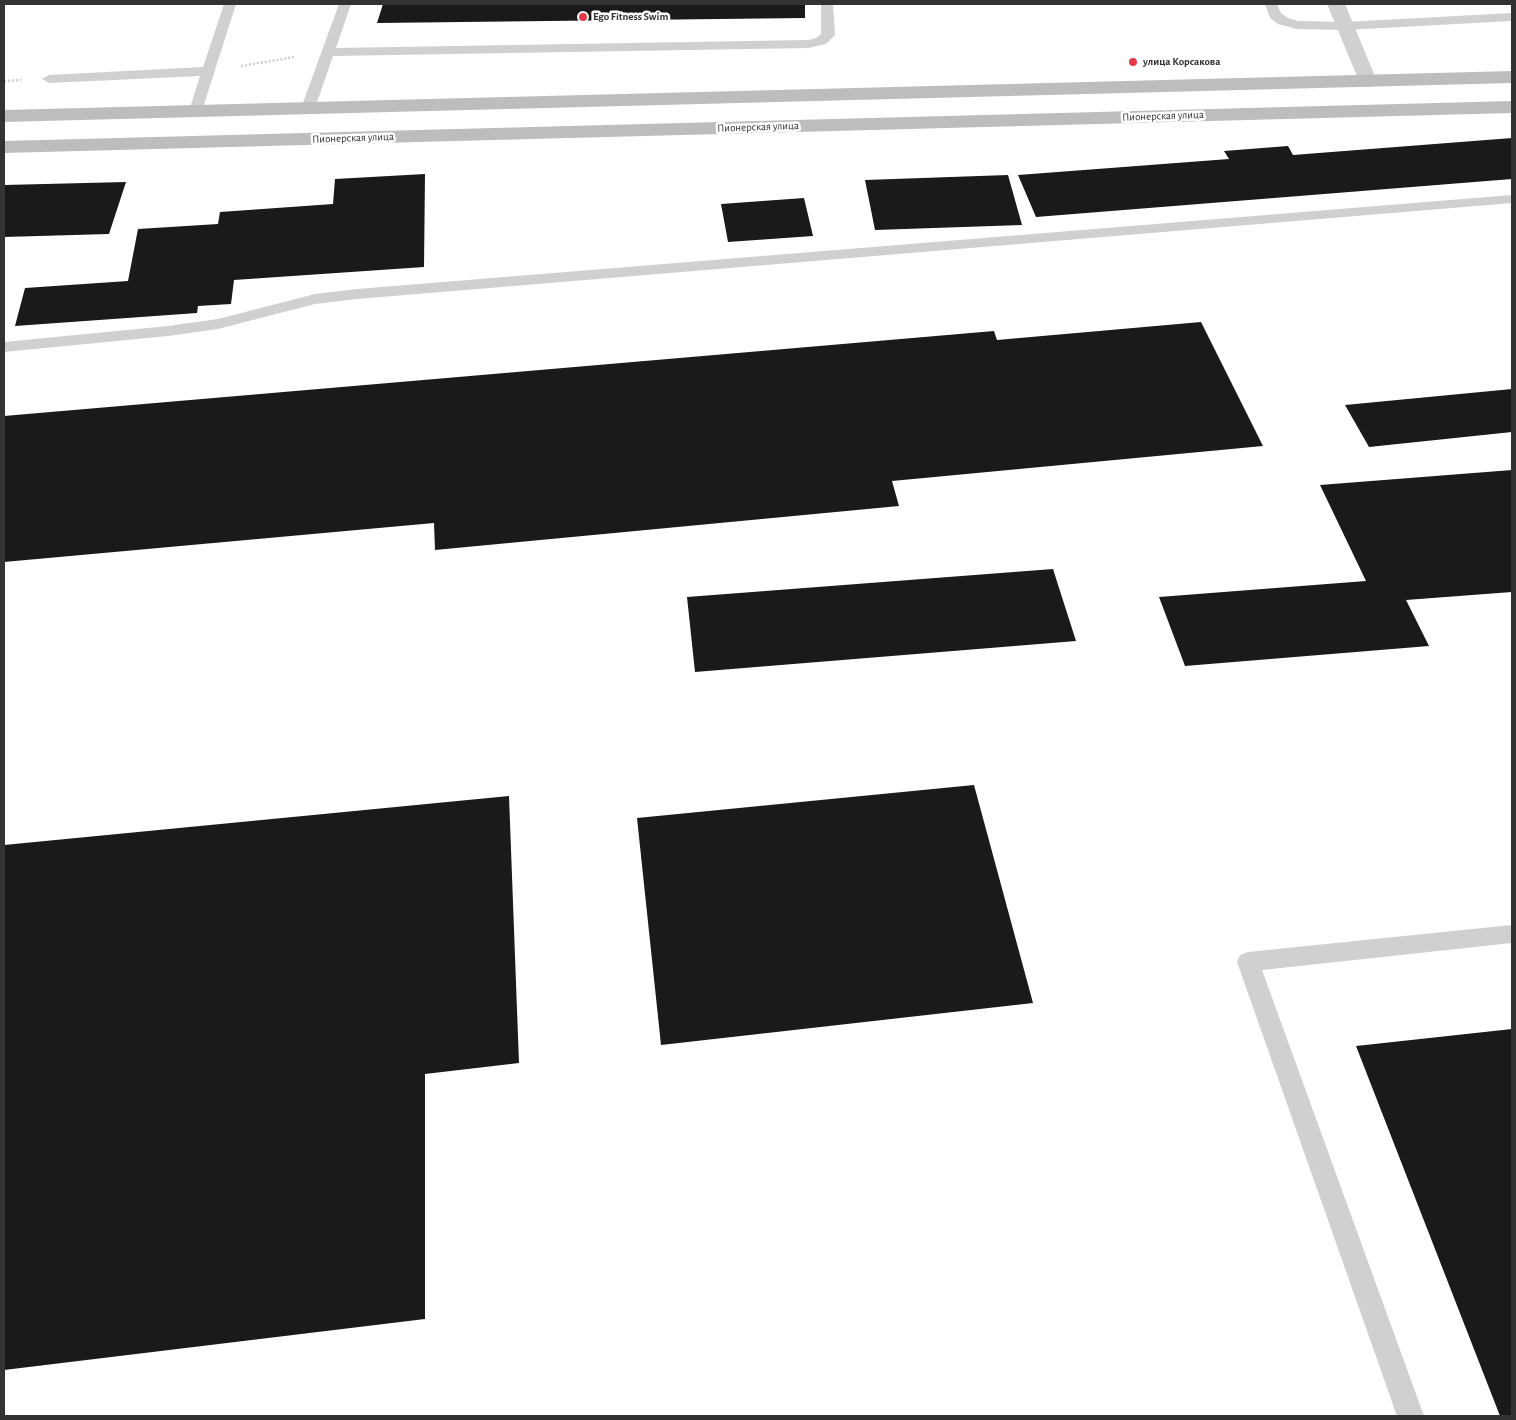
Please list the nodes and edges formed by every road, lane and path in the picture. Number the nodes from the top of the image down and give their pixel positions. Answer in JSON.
{"nodes":[{"id":1,"x":230,"y":4,"type":"edge"},
{"id":2,"x":345,"y":4,"type":"edge"},
{"id":3,"x":827,"y":4,"type":"edge"},
{"id":4,"x":1271,"y":4,"type":"edge"},
{"id":5,"x":1336,"y":4,"type":"edge"},
{"id":6,"x":1512,"y":17,"type":"edge"},
{"id":7,"x":1345,"y":26,"type":"junction"},
{"id":8,"x":328,"y":52,"type":"junction"},
{"id":9,"x":209,"y":71,"type":"junction"},
{"id":10,"x":1512,"y":77,"type":"edge"},
{"id":11,"x":49,"y":79,"type":"dead end"},
{"id":12,"x":1368,"y":81,"type":"junction"},
{"id":13,"x":1512,"y":107,"type":"edge"},
{"id":14,"x":308,"y":108,"type":"junction"},
{"id":15,"x":196,"y":111,"type":"junction"},
{"id":16,"x":4,"y":116,"type":"edge"},
{"id":17,"x":4,"y":147,"type":"edge"},
{"id":18,"x":1512,"y":199,"type":"edge"},
{"id":19,"x":4,"y":347,"type":"edge"},
{"id":20,"x":1512,"y":934,"type":"edge"},
{"id":21,"x":1410,"y":1416,"type":"edge"}],
"edges":[{"from":1,"to":9,"type":"lane"},
{"from":2,"to":8,"type":"lane"},
{"from":3,"to":8,"type":"lane"},
{"from":4,"to":7,"type":"lane"},
{"from":5,"to":7,"type":"street"},
{"from":6,"to":7,"type":"lane"},
{"from":7,"to":12,"type":"street"},
{"from":8,"to":9,"type":"path"},
{"from":8,"to":14,"type":"lane"},
{"from":9,"to":11,"type":"lane"},
{"from":9,"to":15,"type":"lane"},
{"from":10,"to":12,"type":"main road"},
{"from":12,"to":14,"type":"main road"},
{"from":13,"to":17,"type":"main road","name":"Пионерская улица"},
{"from":14,"to":15,"type":"main road"},
{"from":15,"to":16,"type":"main road"},
{"from":18,"to":19,"type":"lane"},
{"from":20,"to":21,"type":"lane"}]}
